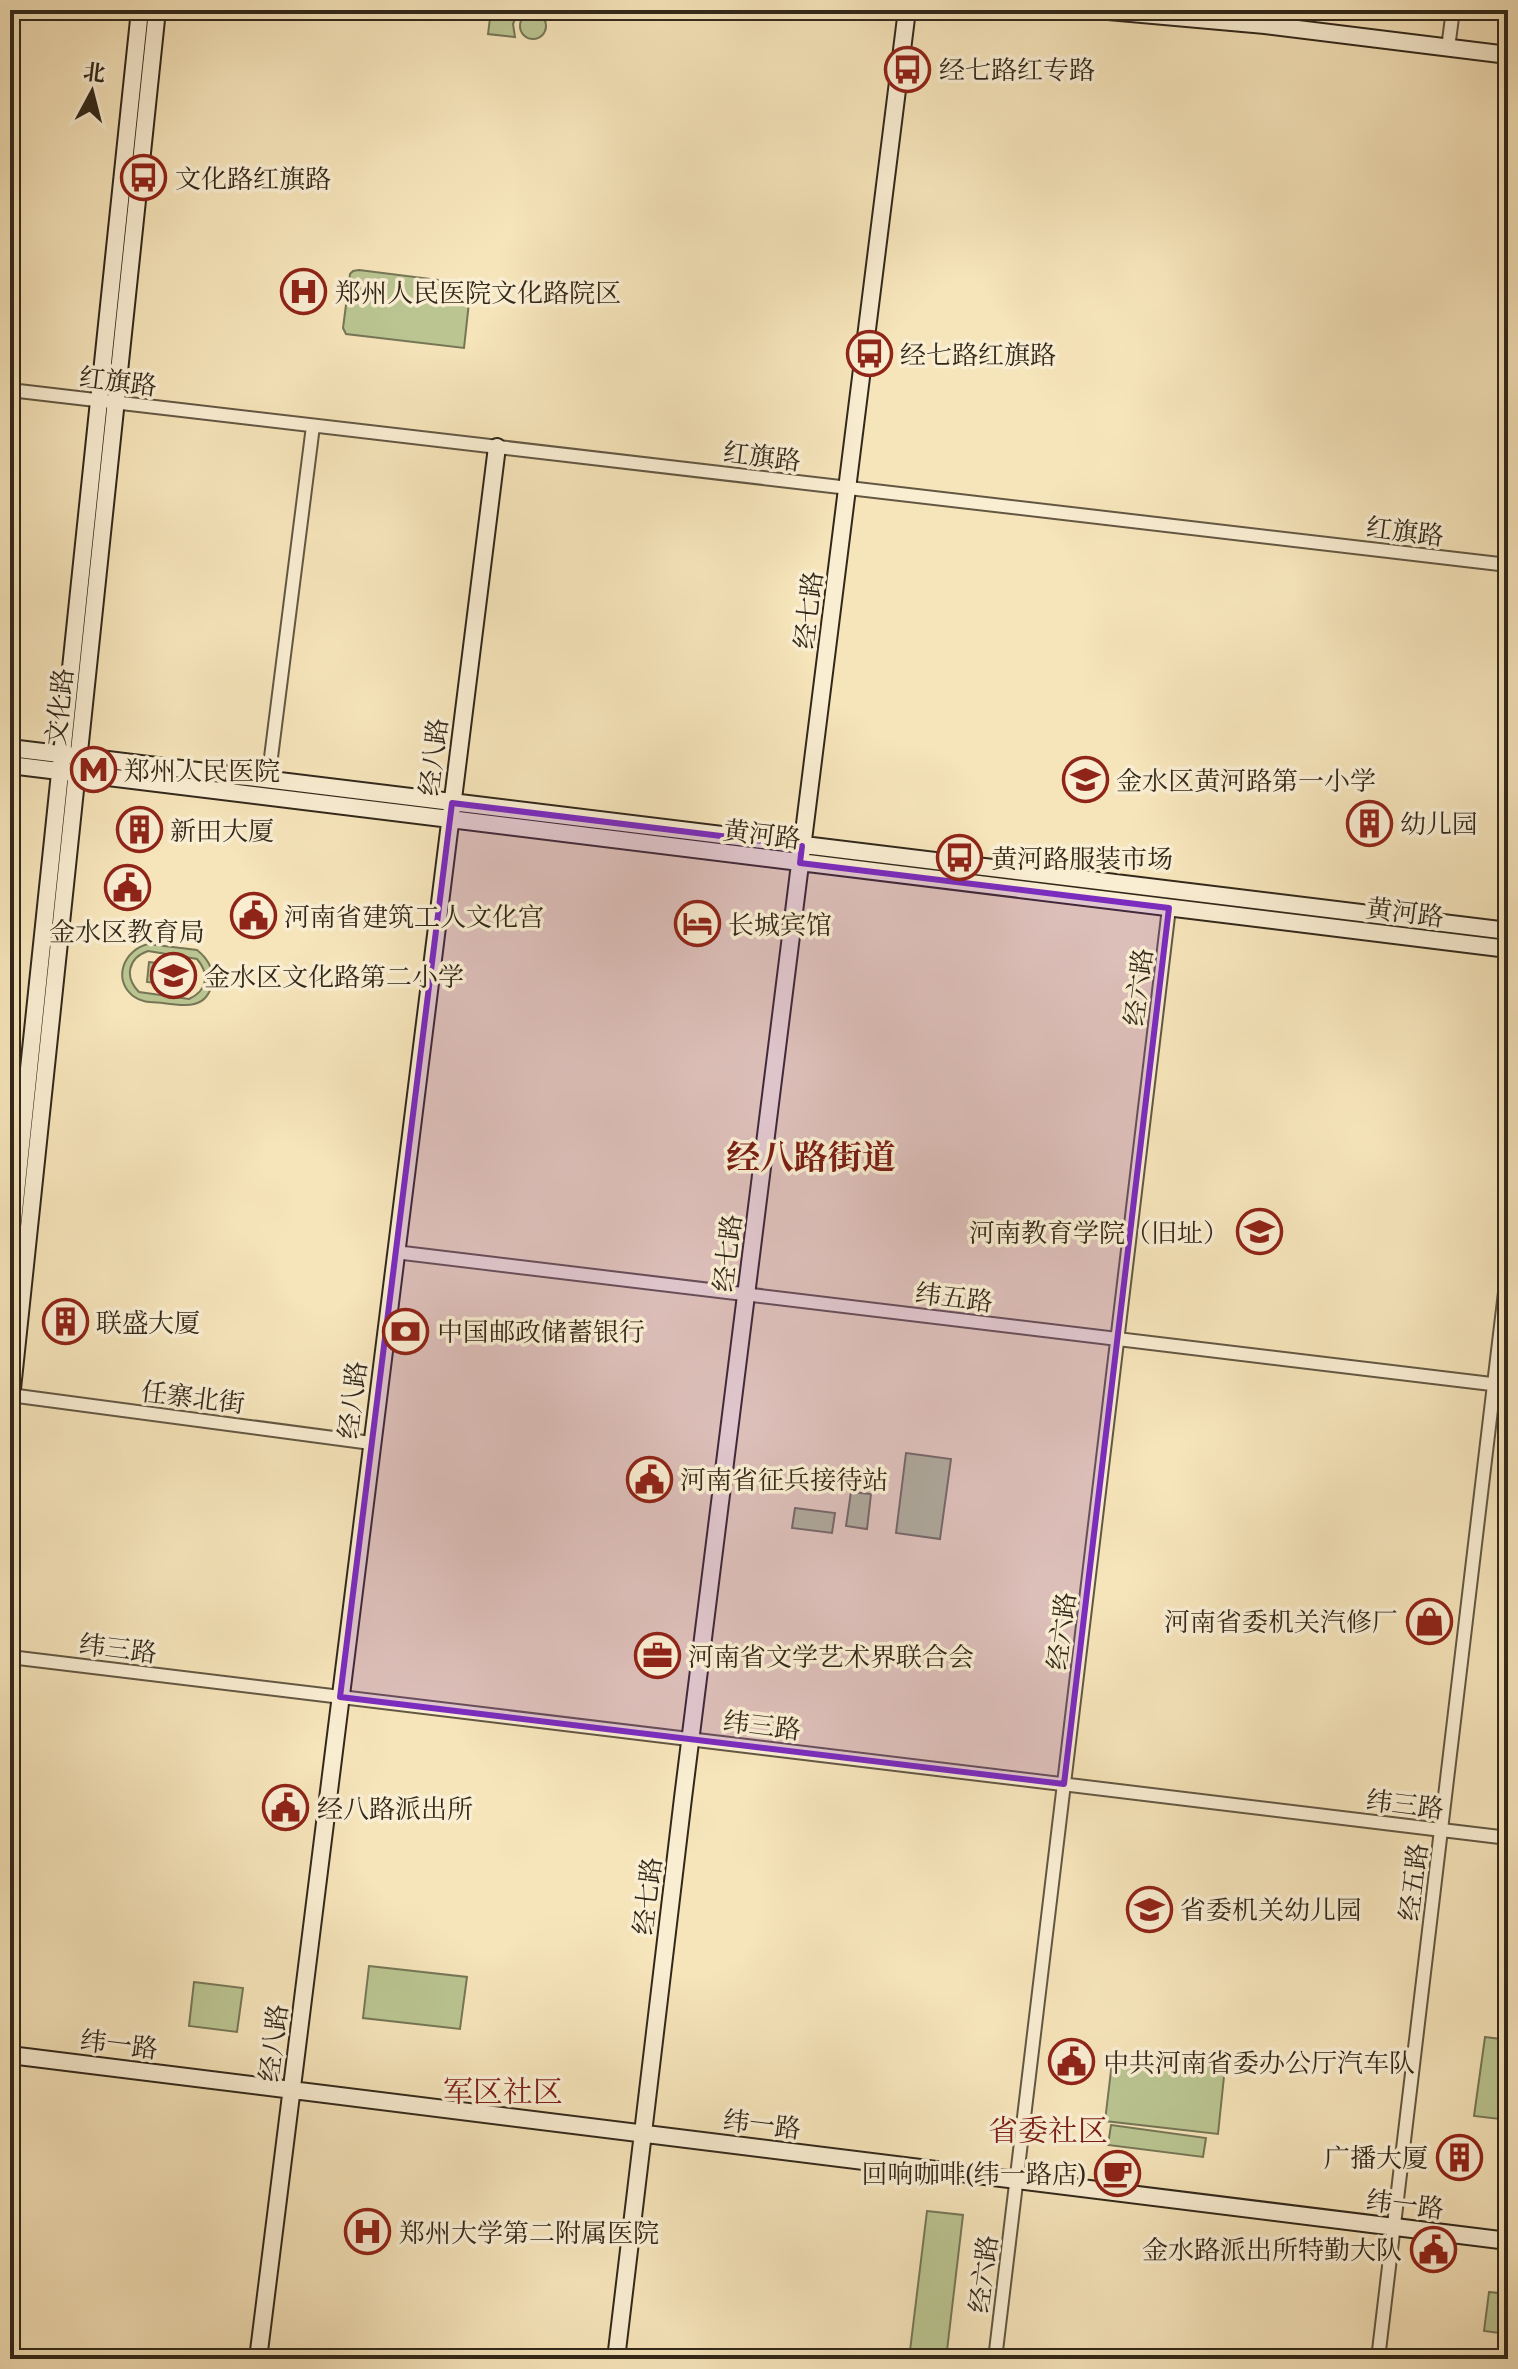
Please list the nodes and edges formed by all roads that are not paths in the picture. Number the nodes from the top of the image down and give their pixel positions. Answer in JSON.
{"nodes":[{"id":1,"x":140,"y":10,"type":"edge"},
{"id":2,"x":157,"y":10,"type":"edge"},
{"id":3,"x":907,"y":10,"type":"edge"},
{"id":4,"x":1097,"y":10,"type":"edge"},
{"id":5,"x":1453,"y":10,"type":"edge"},
{"id":6,"x":1448,"y":48,"type":"junction"},
{"id":7,"x":1508,"y":55,"type":"edge"},
{"id":8,"x":10,"y":390,"type":"edge"},
{"id":9,"x":107,"y":402,"type":"junction"},
{"id":10,"x":313,"y":426,"type":"junction"},
{"id":11,"x":497,"y":447,"type":"junction"},
{"id":12,"x":847,"y":488,"type":"junction"},
{"id":13,"x":1508,"y":565,"type":"edge"},
{"id":14,"x":10,"y":748,"type":"edge"},
{"id":15,"x":69,"y":764,"type":"junction"},
{"id":16,"x":10,"y":765,"type":"edge"},
{"id":17,"x":268,"y":781,"type":"junction"},
{"id":18,"x":451,"y":812,"type":"junction"},
{"id":19,"x":802,"y":846,"type":"junction"},
{"id":20,"x":800,"y":863,"type":"junction"},
{"id":21,"x":1169,"y":908,"type":"junction"},
{"id":22,"x":1508,"y":931,"type":"edge"},
{"id":23,"x":1508,"y":949,"type":"edge"},
{"id":24,"x":10,"y":1250,"type":"edge"},
{"id":25,"x":395,"y":1252,"type":"junction"},
{"id":26,"x":1508,"y":1267,"type":"edge"},
{"id":27,"x":746,"y":1294,"type":"junction"},
{"id":28,"x":1118,"y":1339,"type":"junction"},
{"id":29,"x":1494,"y":1384,"type":"junction"},
{"id":30,"x":1508,"y":1386,"type":"edge"},
{"id":31,"x":10,"y":1400,"type":"edge"},
{"id":32,"x":371,"y":1443,"type":"junction"},
{"id":33,"x":10,"y":1657,"type":"edge"},
{"id":34,"x":340,"y":1697,"type":"junction"},
{"id":35,"x":690,"y":1739,"type":"junction"},
{"id":36,"x":1064,"y":1784,"type":"junction"},
{"id":37,"x":1441,"y":1830,"type":"junction"},
{"id":38,"x":1508,"y":1838,"type":"edge"},
{"id":39,"x":10,"y":2055,"type":"edge"},
{"id":40,"x":291,"y":2090,"type":"junction"},
{"id":41,"x":643,"y":2134,"type":"junction"},
{"id":42,"x":1017,"y":2180,"type":"junction"},
{"id":43,"x":1394,"y":2226,"type":"junction"},
{"id":44,"x":1508,"y":2241,"type":"edge"},
{"id":45,"x":258,"y":2359,"type":"edge"},
{"id":46,"x":616,"y":2359,"type":"edge"},
{"id":47,"x":995,"y":2359,"type":"edge"},
{"id":48,"x":1378,"y":2359,"type":"edge"}],
"edges":[{"from":1,"to":9,"type":"street","name":"文化路"},
{"from":2,"to":9,"type":"street","name":"文化路"},
{"from":3,"to":12,"type":"street","name":"经七路"},
{"from":4,"to":6,"type":"street"},
{"from":5,"to":6,"type":"street"},
{"from":6,"to":7,"type":"street"},
{"from":8,"to":9,"type":"street","name":"红旗路"},
{"from":9,"to":10,"type":"street","name":"红旗路"},
{"from":9,"to":15,"type":"street","name":"文化路"},
{"from":10,"to":11,"type":"street","name":"红旗路"},
{"from":10,"to":17,"type":"street"},
{"from":11,"to":12,"type":"street","name":"红旗路"},
{"from":11,"to":18,"type":"street","name":"经八路"},
{"from":12,"to":13,"type":"street","name":"红旗路"},
{"from":12,"to":19,"type":"street","name":"经七路"},
{"from":14,"to":15,"type":"street","name":"黄河路"},
{"from":15,"to":16,"type":"street","name":"黄河路"},
{"from":15,"to":17,"type":"street","name":"黄河路"},
{"from":15,"to":18,"type":"street","name":"黄河路"},
{"from":15,"to":24,"type":"street","name":"文化路"},
{"from":15,"to":31,"type":"street","name":"文化路"},
{"from":17,"to":18,"type":"street","name":"黄河路"},
{"from":18,"to":19,"type":"street","name":"黄河路"},
{"from":18,"to":20,"type":"street","name":"黄河路"},
{"from":18,"to":25,"type":"street","name":"经八路"},
{"from":19,"to":20,"type":"street","name":"经七路"},
{"from":19,"to":22,"type":"street","name":"黄河路"},
{"from":20,"to":21,"type":"street","name":"黄河路"},
{"from":20,"to":27,"type":"street","name":"经七路"},
{"from":21,"to":23,"type":"street","name":"黄河路"},
{"from":21,"to":28,"type":"street","name":"经六路"},
{"from":25,"to":27,"type":"street","name":"纬五路"},
{"from":25,"to":32,"type":"street","name":"经八路"},
{"from":26,"to":29,"type":"street","name":"经五路"},
{"from":27,"to":28,"type":"street","name":"纬五路"},
{"from":27,"to":35,"type":"street","name":"经七路"},
{"from":28,"to":29,"type":"street","name":"纬五路"},
{"from":28,"to":36,"type":"street","name":"经六路"},
{"from":29,"to":30,"type":"street","name":"纬五路"},
{"from":29,"to":37,"type":"street","name":"经五路"},
{"from":31,"to":32,"type":"street","name":"任寨北街"},
{"from":32,"to":34,"type":"street","name":"经八路"},
{"from":33,"to":34,"type":"street","name":"纬三路"},
{"from":34,"to":35,"type":"street","name":"纬三路"},
{"from":34,"to":40,"type":"street","name":"经八路"},
{"from":35,"to":36,"type":"street","name":"纬三路"},
{"from":35,"to":41,"type":"street","name":"经七路"},
{"from":36,"to":37,"type":"street","name":"纬三路"},
{"from":36,"to":42,"type":"street","name":"经六路"},
{"from":37,"to":38,"type":"street","name":"纬三路"},
{"from":37,"to":43,"type":"street","name":"经五路"},
{"from":39,"to":40,"type":"street","name":"纬一路"},
{"from":40,"to":41,"type":"street","name":"纬一路"},
{"from":40,"to":45,"type":"street","name":"经八路"},
{"from":41,"to":42,"type":"street","name":"纬一路"},
{"from":41,"to":46,"type":"street","name":"经七路"},
{"from":42,"to":43,"type":"street","name":"纬一路"},
{"from":42,"to":47,"type":"street","name":"经六路"},
{"from":43,"to":44,"type":"street","name":"纬一路"},
{"from":43,"to":48,"type":"street","name":"经五路"}]}
